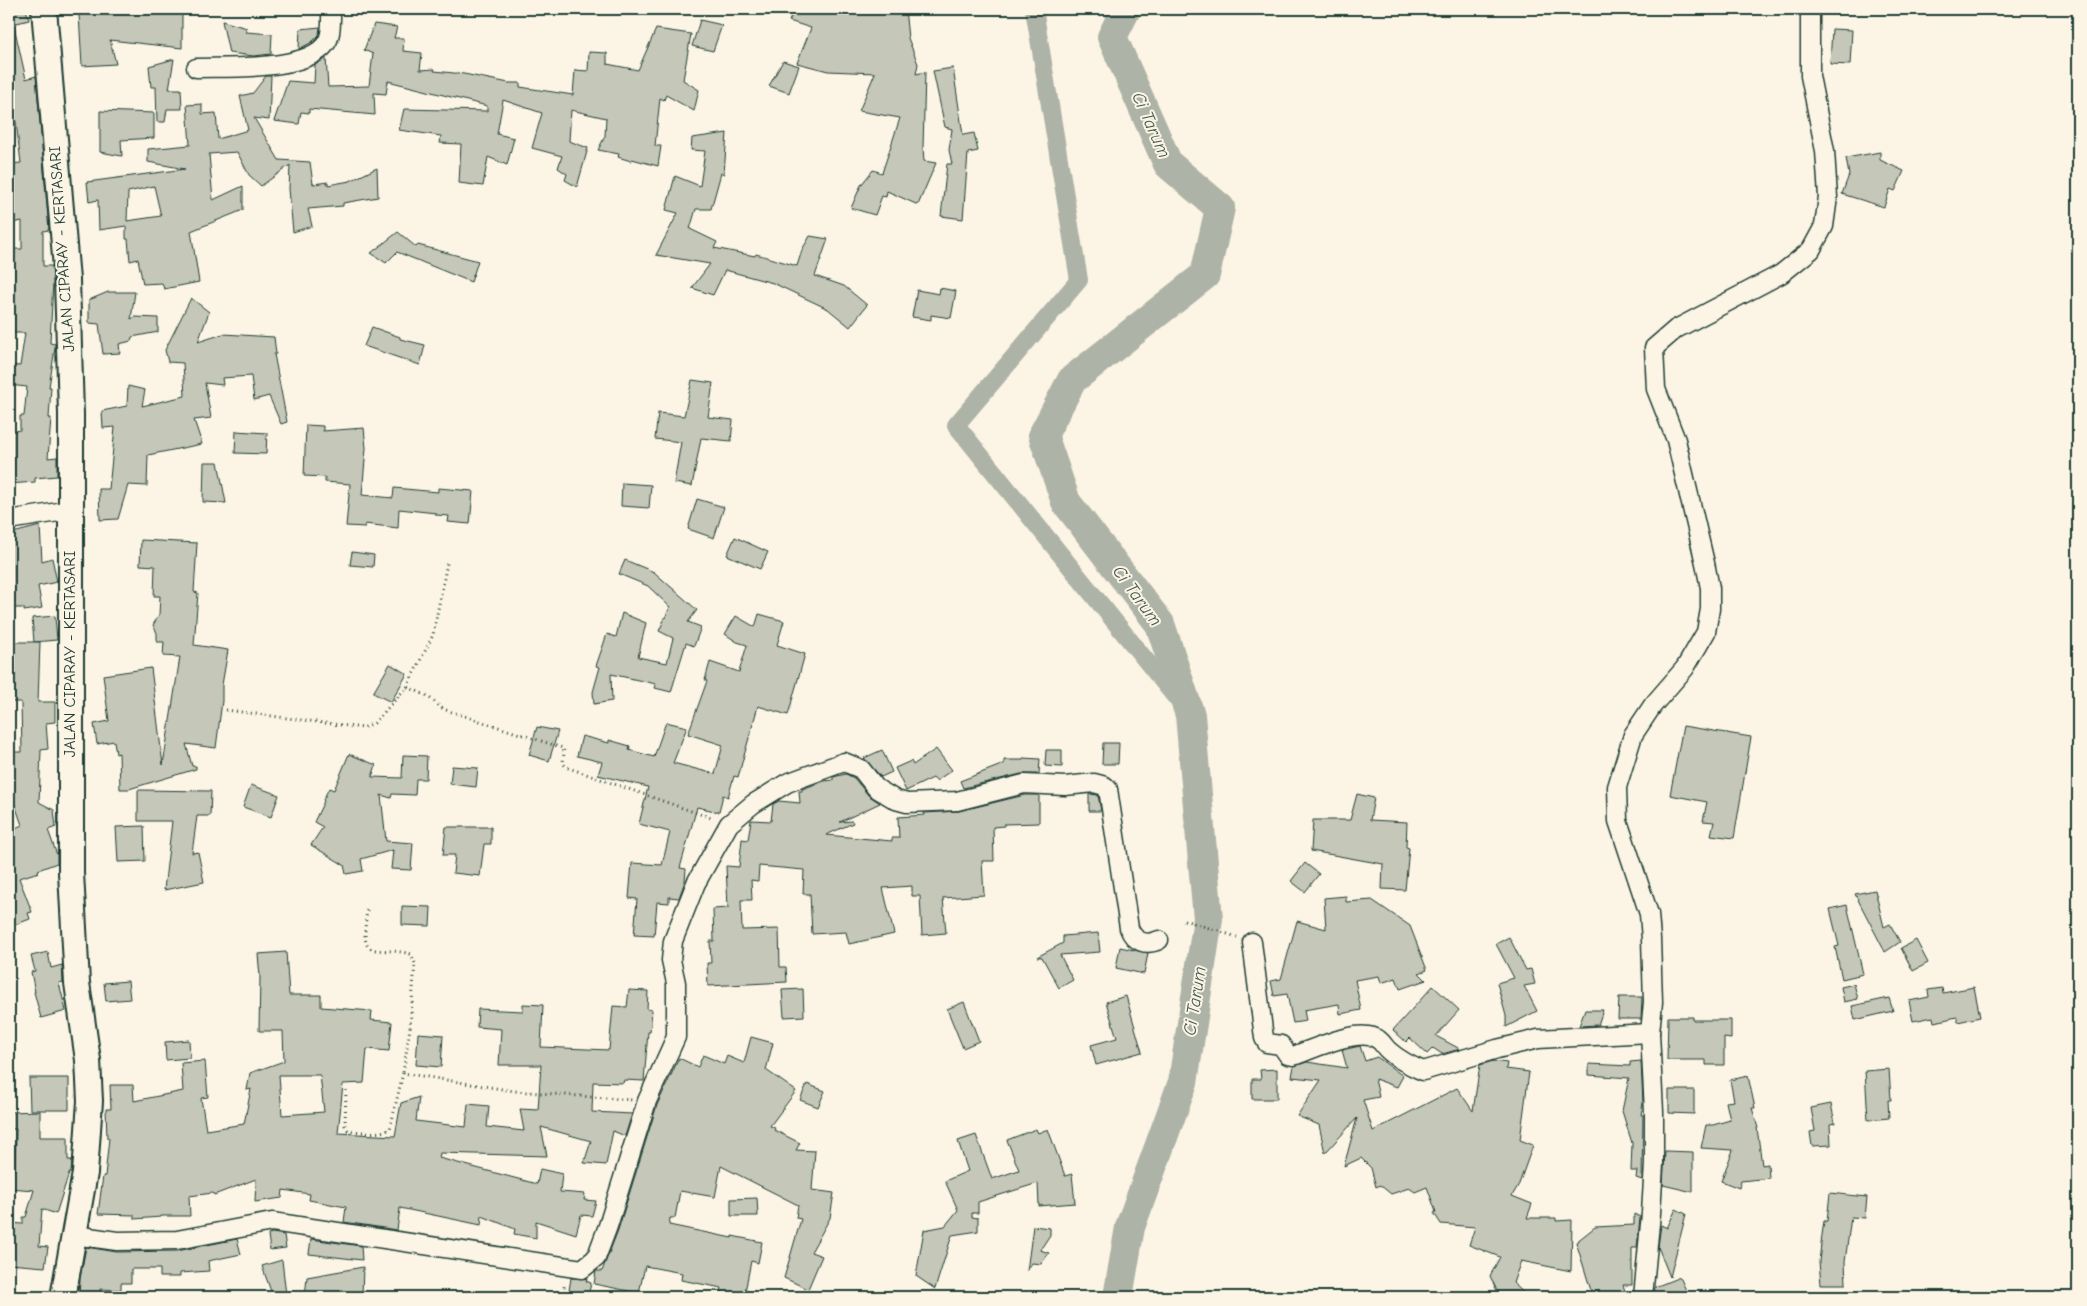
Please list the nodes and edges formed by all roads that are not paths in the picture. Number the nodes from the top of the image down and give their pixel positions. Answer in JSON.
{"nodes":[{"id":1,"x":44,"y":9,"type":"edge"},
{"id":2,"x":330,"y":9,"type":"edge"},
{"id":3,"x":1810,"y":9,"type":"edge"},
{"id":4,"x":196,"y":68,"type":"dead end"},
{"id":5,"x":71,"y":510,"type":"junction"},
{"id":6,"x":9,"y":520,"type":"edge"},
{"id":7,"x":1159,"y":940,"type":"dead end"},
{"id":8,"x":1246,"y":940,"type":"road end"},
{"id":9,"x":1650,"y":1033,"type":"junction"},
{"id":10,"x":74,"y":1235,"type":"junction"},
{"id":11,"x":63,"y":1297,"type":"edge"},
{"id":12,"x":1643,"y":1297,"type":"edge"}],
"edges":[{"from":1,"to":5,"type":"main road","name":"JALAN CIPARAY - KERTASARI"},
{"from":2,"to":4,"type":"street"},
{"from":3,"to":9,"type":"street"},
{"from":5,"to":6,"type":"street"},
{"from":5,"to":10,"type":"main road","name":"JALAN CIPARAY - KERTASARI"},
{"from":7,"to":10,"type":"street"},
{"from":8,"to":9,"type":"street"},
{"from":9,"to":12,"type":"street"},
{"from":10,"to":11,"type":"main road","name":"JALAN CIPARAY - KERTASARI"}]}
